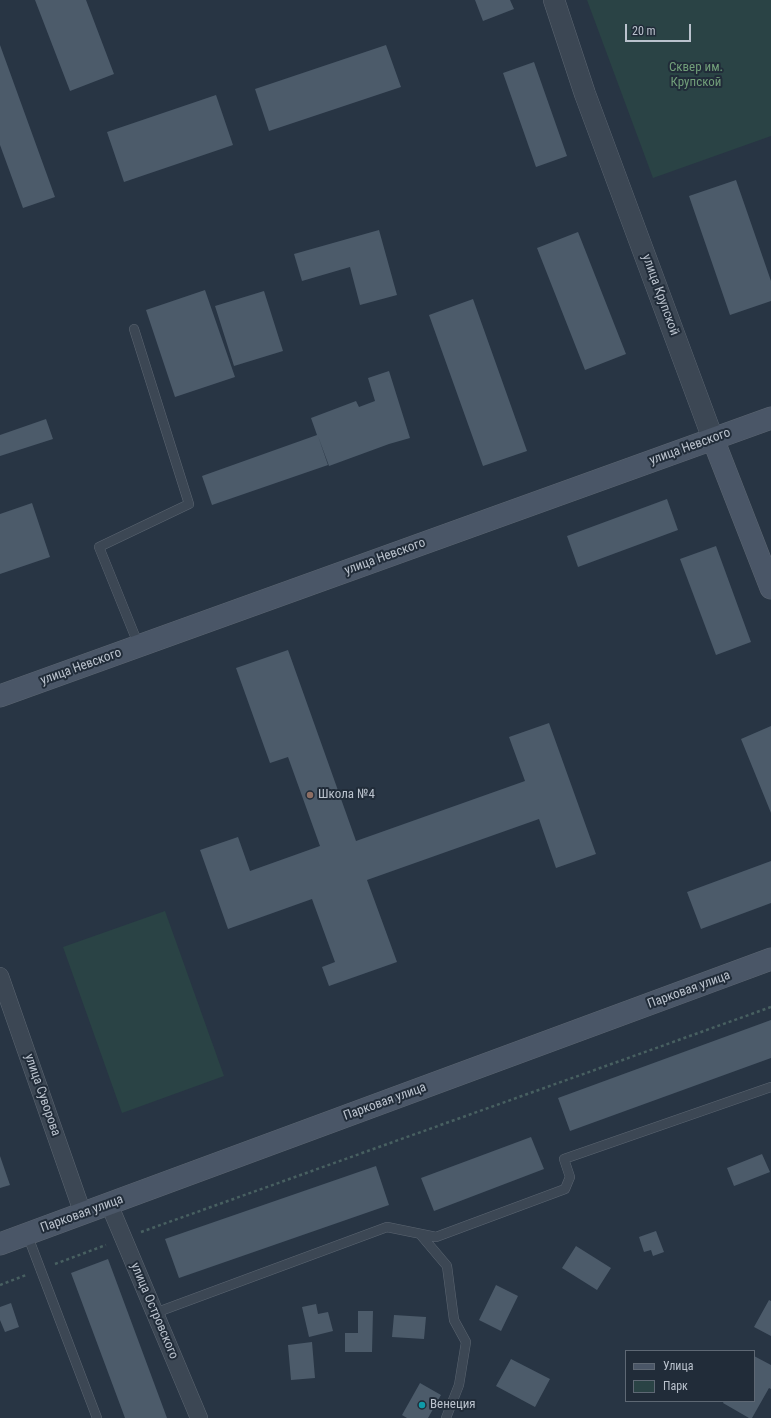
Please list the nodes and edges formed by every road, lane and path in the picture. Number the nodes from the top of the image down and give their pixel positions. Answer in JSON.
{"nodes":[{"id":1,"x":554,"y":0,"type":"edge"},
{"id":2,"x":134,"y":328,"type":"dead end"},
{"id":3,"x":771,"y":418,"type":"edge"},
{"id":4,"x":713,"y":439,"type":"junction"},
{"id":5,"x":771,"y":588,"type":"edge"},
{"id":6,"x":139,"y":646,"type":"junction"},
{"id":7,"x":0,"y":696,"type":"edge"},
{"id":8,"x":771,"y":959,"type":"edge"},
{"id":9,"x":0,"y":976,"type":"edge"},
{"id":10,"x":771,"y":1007,"type":"edge"},
{"id":11,"x":771,"y":1087,"type":"edge"},
{"id":12,"x":109,"y":1204,"type":"junction"},
{"id":13,"x":84,"y":1214,"type":"junction"},
{"id":14,"x":27,"y":1234,"type":"junction"},
{"id":15,"x":420,"y":1234,"type":"junction"},
{"id":16,"x":124,"y":1238,"type":"junction"},
{"id":17,"x":0,"y":1244,"type":"edge"},
{"id":18,"x":41,"y":1270,"type":"junction"},
{"id":19,"x":0,"y":1285,"type":"edge"},
{"id":20,"x":155,"y":1314,"type":"junction"},
{"id":21,"x":97,"y":1418,"type":"edge"},
{"id":22,"x":199,"y":1418,"type":"edge"},
{"id":23,"x":446,"y":1418,"type":"edge"}],
"edges":[{"from":1,"to":4,"type":"street","name":"улица Крупской"},
{"from":2,"to":6,"type":"lane"},
{"from":3,"to":4,"type":"main road","name":"улица Невского"},
{"from":4,"to":5,"type":"main road","name":"улица Крупской"},
{"from":4,"to":6,"type":"main road","name":"улица Невского"},
{"from":6,"to":7,"type":"main road","name":"улица Невского"},
{"from":8,"to":12,"type":"main road","name":"Парковая улица"},
{"from":9,"to":13,"type":"street","name":"улица Суворова"},
{"from":10,"to":16,"type":"path"},
{"from":11,"to":15,"type":"lane"},
{"from":12,"to":13,"type":"main road","name":"Парковая улица"},
{"from":12,"to":16,"type":"street","name":"улица Островского"},
{"from":13,"to":14,"type":"main road","name":"Парковая улица"},
{"from":14,"to":17,"type":"main road","name":"Парковая улица"},
{"from":14,"to":18,"type":"lane"},
{"from":15,"to":20,"type":"lane"},
{"from":15,"to":23,"type":"lane"},
{"from":16,"to":18,"type":"path"},
{"from":16,"to":20,"type":"street","name":"улица Островского"},
{"from":18,"to":19,"type":"path"},
{"from":18,"to":21,"type":"lane"},
{"from":20,"to":22,"type":"street","name":"улица Островского"}]}
